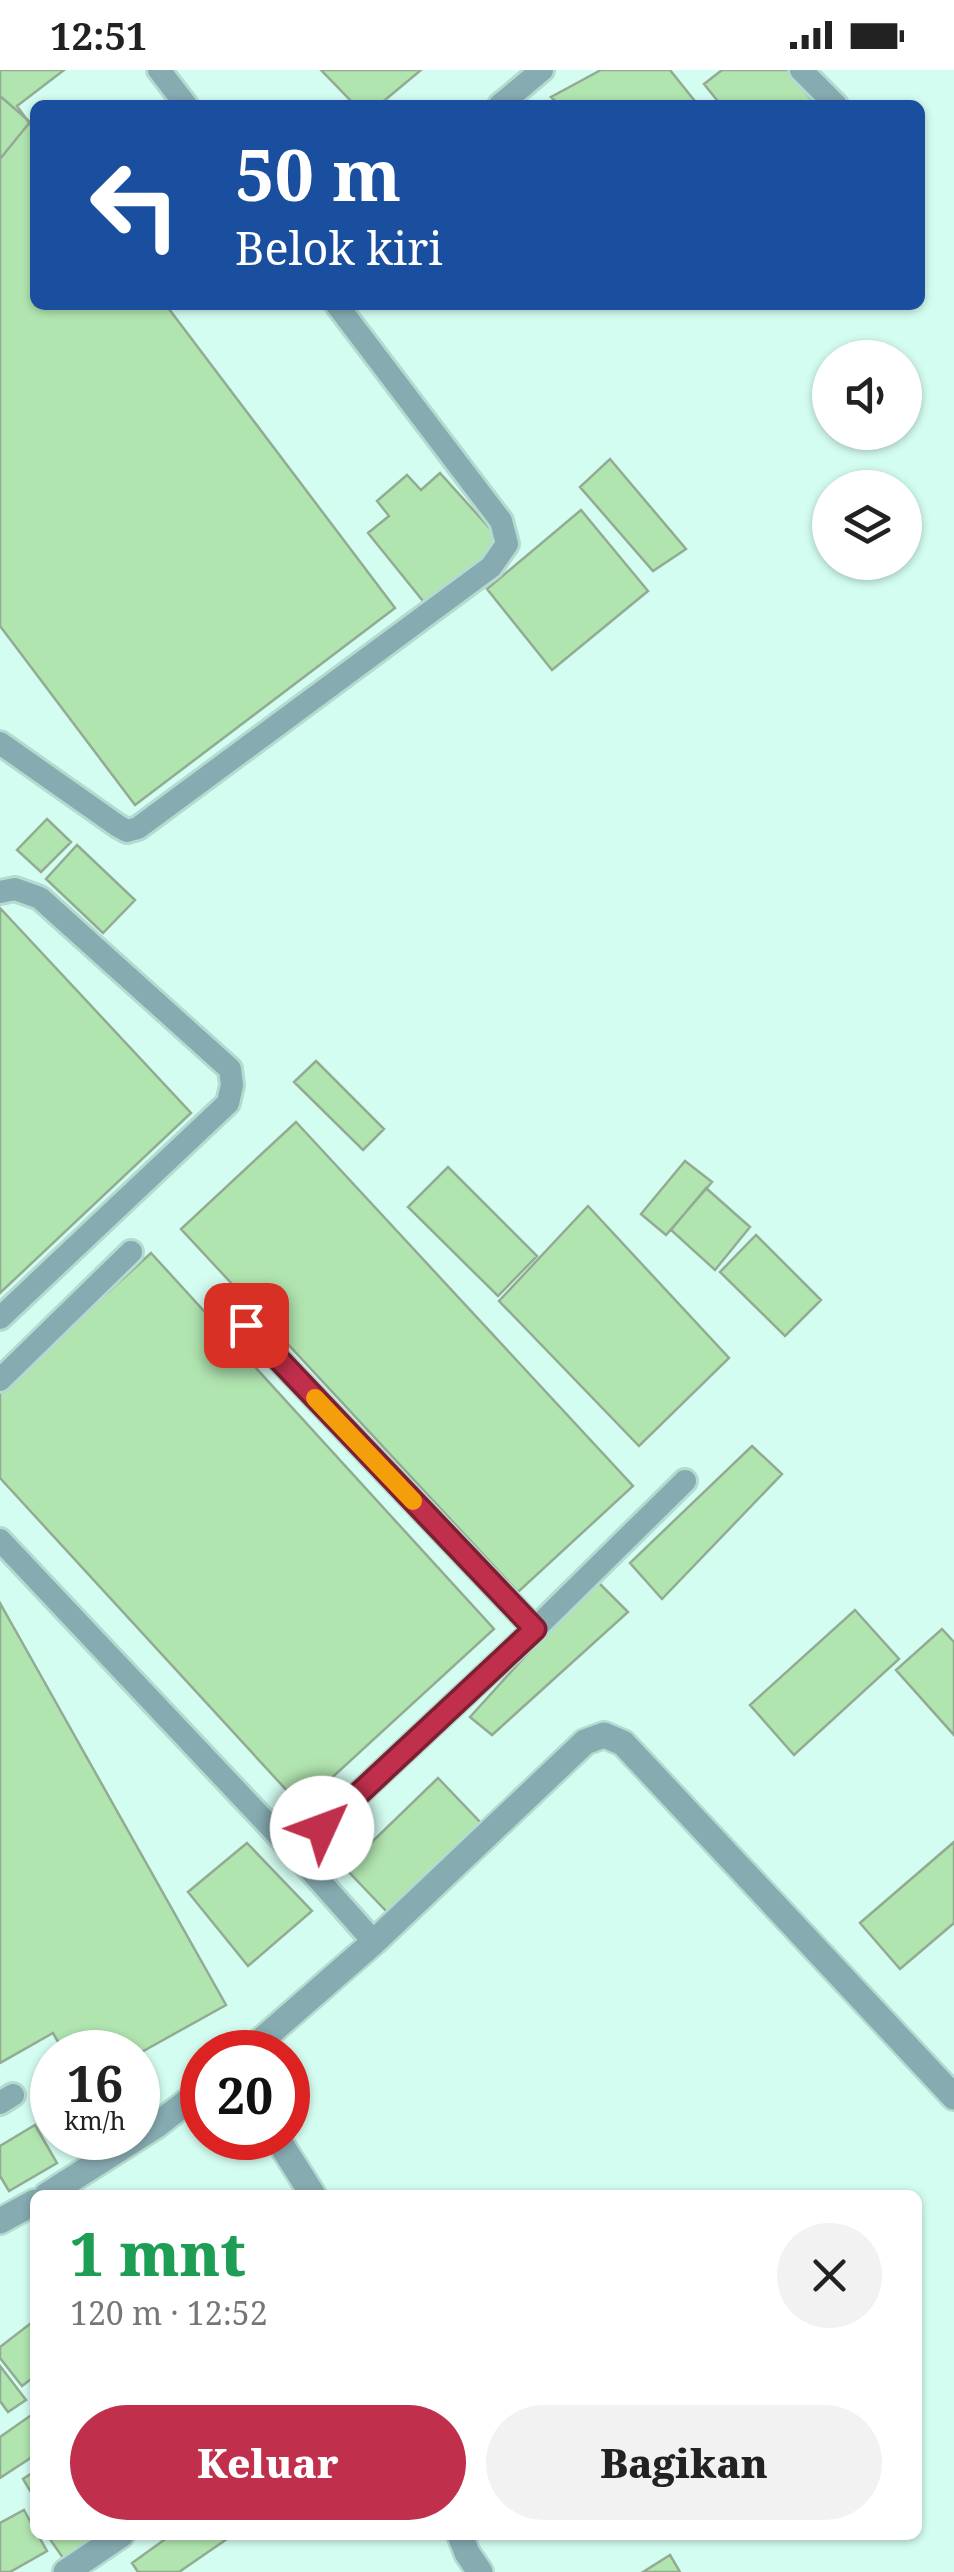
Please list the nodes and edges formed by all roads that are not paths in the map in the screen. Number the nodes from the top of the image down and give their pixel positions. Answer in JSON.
{"nodes":[{"id":1,"x":159,"y":70,"type":"edge"},
{"id":2,"x":542,"y":70,"type":"edge"},
{"id":3,"x":801,"y":70,"type":"edge"},
{"id":4,"x":182,"y":100,"type":"edge"},
{"id":5,"x":506,"y":100,"type":"edge"},
{"id":6,"x":831,"y":100,"type":"edge"},
{"id":7,"x":341,"y":310,"type":"edge"},
{"id":8,"x":0,"y":743,"type":"edge"},
{"id":9,"x":0,"y":892,"type":"edge"},
{"id":10,"x":131,"y":1252,"type":"dead end"},
{"id":11,"x":0,"y":1318,"type":"edge"},
{"id":12,"x":246,"y":1325,"type":"dead end"},
{"id":13,"x":0,"y":1380,"type":"edge"},
{"id":14,"x":685,"y":1481,"type":"dead end"},
{"id":15,"x":0,"y":1540,"type":"edge"},
{"id":16,"x":535,"y":1629,"type":"junction"},
{"id":17,"x":296,"y":1853,"type":"junction"},
{"id":18,"x":374,"y":1942,"type":"junction"},
{"id":19,"x":273,"y":2030,"type":"edge"},
{"id":20,"x":954,"y":2097,"type":"edge"},
{"id":21,"x":180,"y":2108,"type":"edge"},
{"id":22,"x":290,"y":2160,"type":"edge"},
{"id":23,"x":55,"y":2190,"type":"edge"},
{"id":24,"x":310,"y":2190,"type":"edge"},
{"id":25,"x":30,"y":2205,"type":"edge"},
{"id":26,"x":0,"y":2220,"type":"edge"},
{"id":27,"x":114,"y":2540,"type":"edge"},
{"id":28,"x":462,"y":2540,"type":"edge"},
{"id":29,"x":66,"y":2572,"type":"edge"},
{"id":30,"x":480,"y":2572,"type":"edge"}],
"edges":[{"from":1,"to":4,"type":"lane"},
{"from":2,"to":5,"type":"lane"},
{"from":3,"to":6,"type":"lane"},
{"from":7,"to":8,"type":"lane"},
{"from":9,"to":11,"type":"lane"},
{"from":10,"to":13,"type":"lane"},
{"from":12,"to":16,"type":"lane"},
{"from":14,"to":16,"type":"lane"},
{"from":15,"to":17,"type":"lane"},
{"from":16,"to":17,"type":"lane"},
{"from":17,"to":18,"type":"lane"},
{"from":18,"to":19,"type":"street"},
{"from":18,"to":20,"type":"street"},
{"from":21,"to":23,"type":"street"},
{"from":22,"to":24,"type":"street"},
{"from":25,"to":26,"type":"street"},
{"from":27,"to":29,"type":"street"},
{"from":28,"to":30,"type":"street"}]}
